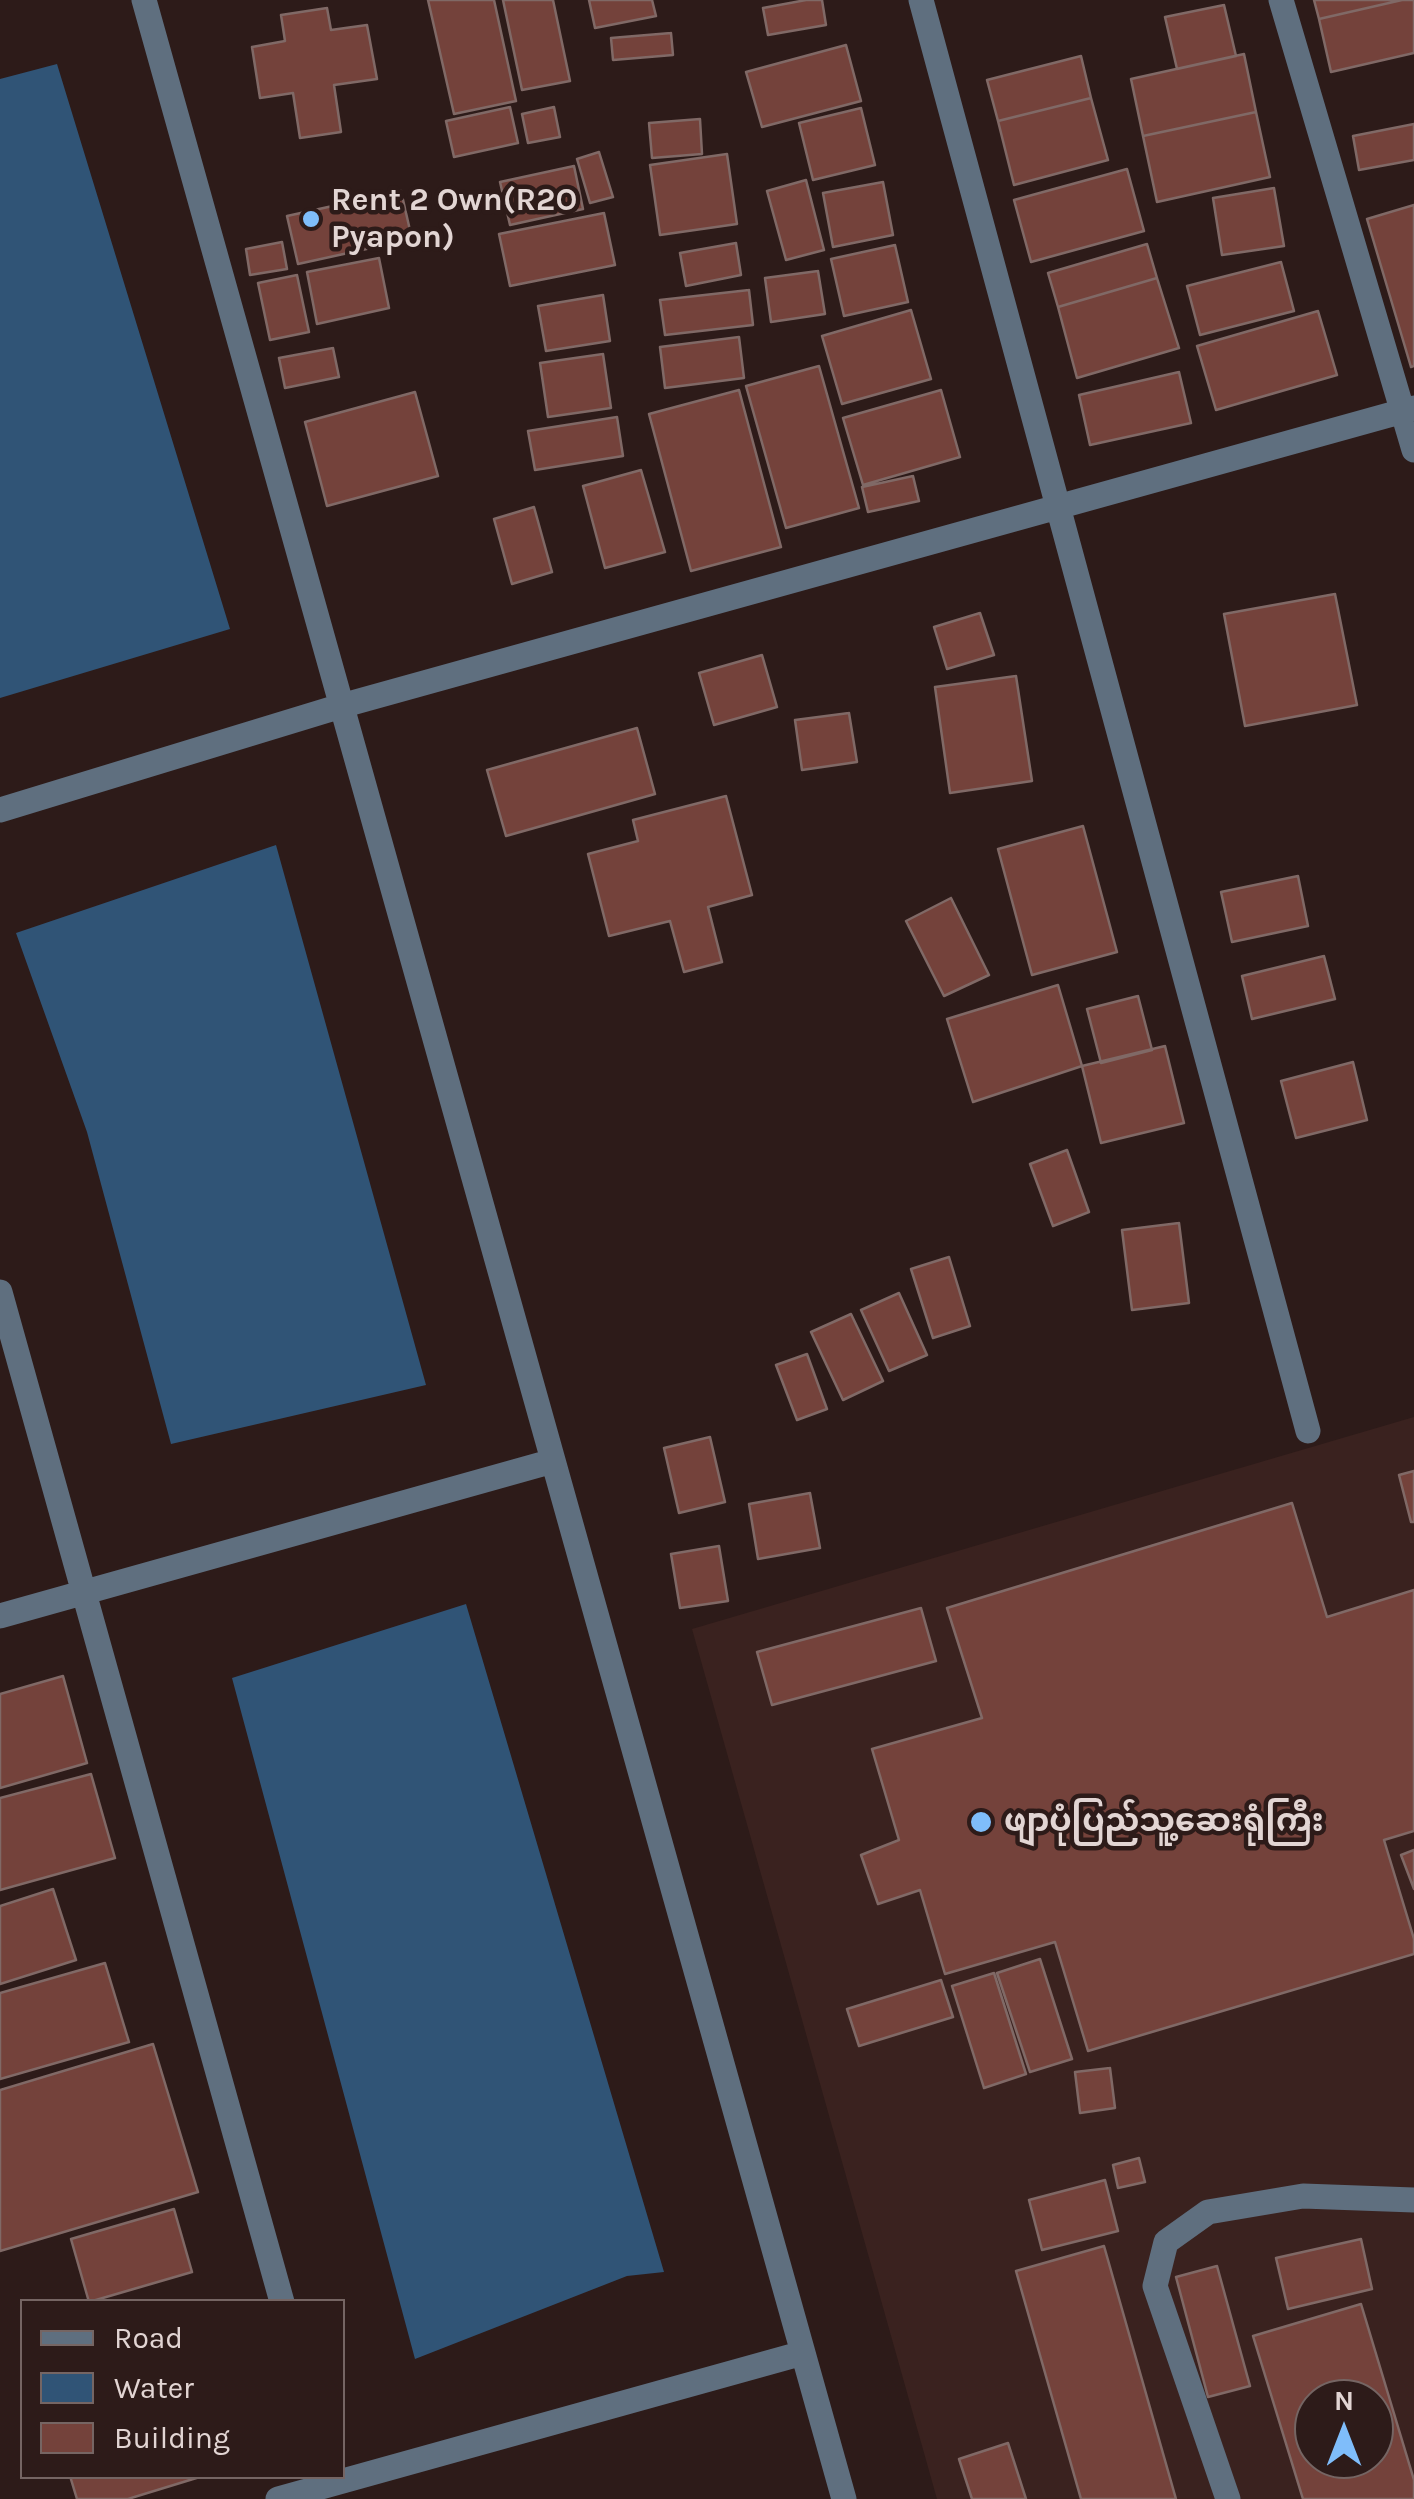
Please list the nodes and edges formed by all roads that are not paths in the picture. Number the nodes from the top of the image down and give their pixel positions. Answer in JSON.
{"nodes":[{"id":1,"x":144,"y":0,"type":"edge"},
{"id":2,"x":921,"y":0,"type":"edge"},
{"id":3,"x":1282,"y":0,"type":"edge"},
{"id":4,"x":1408,"y":409,"type":"edge"},
{"id":5,"x":1414,"y":450,"type":"edge"},
{"id":6,"x":1058,"y":507,"type":"junction"},
{"id":7,"x":341,"y":706,"type":"junction"},
{"id":8,"x":0,"y":810,"type":"edge"},
{"id":9,"x":0,"y":1292,"type":"edge"},
{"id":10,"x":1308,"y":1432,"type":"dead end"},
{"id":11,"x":553,"y":1461,"type":"junction"},
{"id":12,"x":84,"y":1592,"type":"junction"},
{"id":13,"x":0,"y":1616,"type":"edge"},
{"id":14,"x":1414,"y":2200,"type":"edge"},
{"id":15,"x":281,"y":2299,"type":"edge"},
{"id":16,"x":803,"y":2352,"type":"junction"},
{"id":17,"x":334,"y":2486,"type":"edge"},
{"id":18,"x":278,"y":2499,"type":"edge"},
{"id":19,"x":844,"y":2499,"type":"edge"},
{"id":20,"x":1228,"y":2499,"type":"edge"}],
"edges":[{"from":1,"to":7,"type":"street"},
{"from":2,"to":6,"type":"street"},
{"from":3,"to":4,"type":"street"},
{"from":4,"to":5,"type":"street"},
{"from":4,"to":6,"type":"street"},
{"from":6,"to":7,"type":"street"},
{"from":6,"to":10,"type":"street"},
{"from":7,"to":8,"type":"street"},
{"from":7,"to":11,"type":"street"},
{"from":9,"to":12,"type":"street"},
{"from":11,"to":12,"type":"street"},
{"from":11,"to":16,"type":"street"},
{"from":12,"to":13,"type":"street"},
{"from":12,"to":15,"type":"street"},
{"from":14,"to":20,"type":"street"},
{"from":16,"to":17,"type":"street"},
{"from":16,"to":19,"type":"street"},
{"from":17,"to":18,"type":"street"}]}
